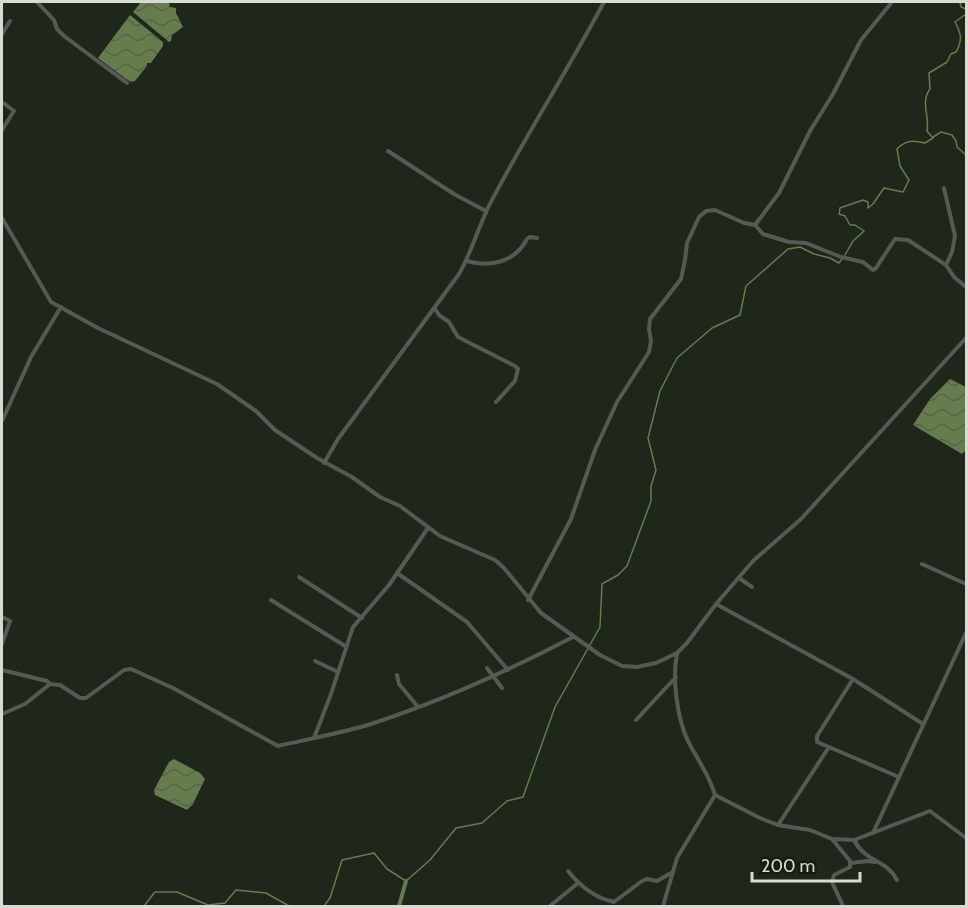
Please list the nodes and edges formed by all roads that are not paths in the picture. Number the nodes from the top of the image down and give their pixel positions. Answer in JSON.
{"nodes":[{"id":1,"x":37,"y":2,"type":"edge"},
{"id":2,"x":604,"y":2,"type":"edge"},
{"id":3,"x":892,"y":2,"type":"edge"},
{"id":4,"x":10,"y":21,"type":"dead end"},
{"id":5,"x":2,"y":34,"type":"edge"},
{"id":6,"x":127,"y":83,"type":"dead end"},
{"id":7,"x":2,"y":102,"type":"edge"},
{"id":8,"x":2,"y":130,"type":"edge"},
{"id":9,"x":388,"y":152,"type":"dead end"},
{"id":10,"x":944,"y":188,"type":"dead end"},
{"id":11,"x":486,"y":211,"type":"junction"},
{"id":12,"x":2,"y":218,"type":"edge"},
{"id":13,"x":755,"y":225,"type":"junction"},
{"id":14,"x":537,"y":238,"type":"dead end"},
{"id":15,"x":467,"y":261,"type":"junction"},
{"id":16,"x":946,"y":265,"type":"junction"},
{"id":17,"x":966,"y":287,"type":"edge"},
{"id":18,"x":61,"y":307,"type":"junction"},
{"id":19,"x":435,"y":308,"type":"junction"},
{"id":20,"x":966,"y":338,"type":"edge"},
{"id":21,"x":496,"y":402,"type":"dead end"},
{"id":22,"x":2,"y":419,"type":"edge"},
{"id":23,"x":324,"y":463,"type":"junction"},
{"id":24,"x":428,"y":528,"type":"junction"},
{"id":25,"x":922,"y":564,"type":"dead end"},
{"id":26,"x":397,"y":573,"type":"junction"},
{"id":27,"x":299,"y":577,"type":"dead end"},
{"id":28,"x":739,"y":578,"type":"junction"},
{"id":29,"x":966,"y":584,"type":"edge"},
{"id":30,"x":752,"y":586,"type":"dead end"},
{"id":31,"x":271,"y":600,"type":"dead end"},
{"id":32,"x":528,"y":600,"type":"junction"},
{"id":33,"x":716,"y":604,"type":"junction"},
{"id":34,"x":2,"y":617,"type":"edge"},
{"id":35,"x":362,"y":618,"type":"junction"},
{"id":36,"x":966,"y":633,"type":"edge"},
{"id":37,"x":573,"y":637,"type":"junction"},
{"id":38,"x":964,"y":643,"type":"edge"},
{"id":39,"x":2,"y":644,"type":"edge"},
{"id":40,"x":345,"y":646,"type":"junction"},
{"id":41,"x":677,"y":653,"type":"junction"},
{"id":42,"x":315,"y":661,"type":"dead end"},
{"id":43,"x":487,"y":668,"type":"dead end"},
{"id":44,"x":2,"y":670,"type":"edge"},
{"id":45,"x":508,"y":670,"type":"junction"},
{"id":46,"x":338,"y":672,"type":"junction"},
{"id":47,"x":397,"y":675,"type":"dead end"},
{"id":48,"x":494,"y":676,"type":"junction"},
{"id":49,"x":677,"y":676,"type":"junction"},
{"id":50,"x":853,"y":679,"type":"junction"},
{"id":51,"x":50,"y":684,"type":"junction"},
{"id":52,"x":502,"y":688,"type":"dead end"},
{"id":53,"x":418,"y":707,"type":"junction"},
{"id":54,"x":2,"y":714,"type":"edge"},
{"id":55,"x":636,"y":720,"type":"dead end"},
{"id":56,"x":923,"y":724,"type":"junction"},
{"id":57,"x":314,"y":738,"type":"junction"},
{"id":58,"x":829,"y":747,"type":"junction"},
{"id":59,"x":899,"y":777,"type":"junction"},
{"id":60,"x":714,"y":795,"type":"junction"},
{"id":61,"x":778,"y":825,"type":"junction"},
{"id":62,"x":873,"y":833,"type":"junction"},
{"id":63,"x":966,"y":838,"type":"edge"},
{"id":64,"x":832,"y":839,"type":"junction"},
{"id":65,"x":854,"y":840,"type":"junction"},
{"id":66,"x":851,"y":863,"type":"junction"},
{"id":67,"x":881,"y":864,"type":"junction"},
{"id":68,"x":568,"y":871,"type":"dead end"},
{"id":69,"x":672,"y":873,"type":"junction"},
{"id":70,"x":896,"y":876,"type":"dead end"},
{"id":71,"x":578,"y":883,"type":"junction"},
{"id":72,"x":550,"y":906,"type":"edge"},
{"id":73,"x":663,"y":906,"type":"edge"},
{"id":74,"x":843,"y":906,"type":"edge"}],
"edges":[{"from":1,"to":6,"type":"street"},
{"from":2,"to":11,"type":"street"},
{"from":3,"to":13,"type":"street"},
{"from":4,"to":5,"type":"street"},
{"from":7,"to":8,"type":"street"},
{"from":9,"to":11,"type":"street"},
{"from":10,"to":16,"type":"street"},
{"from":11,"to":15,"type":"street"},
{"from":12,"to":18,"type":"street"},
{"from":13,"to":16,"type":"street"},
{"from":13,"to":32,"type":"street"},
{"from":14,"to":15,"type":"street"},
{"from":15,"to":19,"type":"street"},
{"from":16,"to":17,"type":"street"},
{"from":18,"to":22,"type":"street"},
{"from":18,"to":23,"type":"street"},
{"from":19,"to":21,"type":"street"},
{"from":19,"to":23,"type":"street"},
{"from":20,"to":28,"type":"street"},
{"from":23,"to":24,"type":"street"},
{"from":24,"to":26,"type":"street"},
{"from":24,"to":32,"type":"street"},
{"from":25,"to":29,"type":"street"},
{"from":26,"to":35,"type":"street"},
{"from":26,"to":45,"type":"street"},
{"from":27,"to":35,"type":"street"},
{"from":28,"to":30,"type":"street"},
{"from":28,"to":33,"type":"street"},
{"from":31,"to":40,"type":"street"},
{"from":32,"to":37,"type":"street"},
{"from":33,"to":41,"type":"street"},
{"from":33,"to":50,"type":"street"},
{"from":34,"to":39,"type":"street"},
{"from":35,"to":40,"type":"street"},
{"from":36,"to":38,"type":"street"},
{"from":37,"to":41,"type":"street"},
{"from":37,"to":45,"type":"street"},
{"from":38,"to":56,"type":"street"},
{"from":40,"to":46,"type":"street"},
{"from":41,"to":49,"type":"street"},
{"from":42,"to":46,"type":"street"},
{"from":43,"to":48,"type":"street"},
{"from":44,"to":51,"type":"street"},
{"from":45,"to":48,"type":"street"},
{"from":46,"to":57,"type":"street"},
{"from":47,"to":53,"type":"street"},
{"from":48,"to":52,"type":"street"},
{"from":48,"to":53,"type":"street"},
{"from":49,"to":55,"type":"street"},
{"from":49,"to":60,"type":"street"},
{"from":50,"to":56,"type":"street"},
{"from":50,"to":58,"type":"street"},
{"from":51,"to":54,"type":"street"},
{"from":51,"to":57,"type":"street"},
{"from":53,"to":57,"type":"street"},
{"from":56,"to":59,"type":"street"},
{"from":58,"to":59,"type":"street"},
{"from":58,"to":61,"type":"street"},
{"from":59,"to":62,"type":"street"},
{"from":60,"to":61,"type":"street"},
{"from":60,"to":69,"type":"street"},
{"from":61,"to":64,"type":"street"},
{"from":62,"to":63,"type":"street"},
{"from":62,"to":65,"type":"street"},
{"from":64,"to":65,"type":"street"},
{"from":64,"to":66,"type":"street"},
{"from":65,"to":67,"type":"street"},
{"from":66,"to":67,"type":"street"},
{"from":66,"to":74,"type":"street"},
{"from":67,"to":70,"type":"street"},
{"from":68,"to":71,"type":"street"},
{"from":69,"to":71,"type":"street"},
{"from":69,"to":73,"type":"street"},
{"from":71,"to":72,"type":"street"}]}
